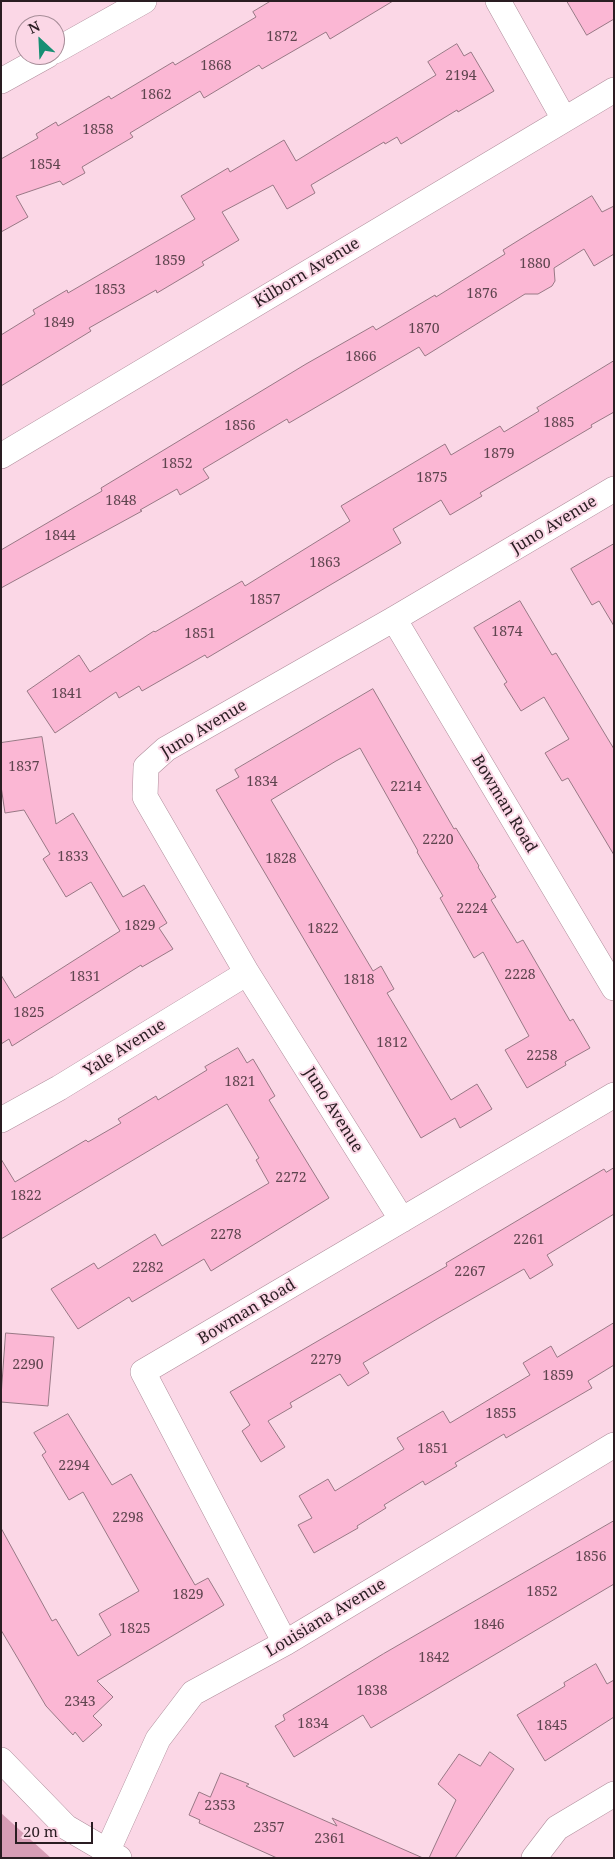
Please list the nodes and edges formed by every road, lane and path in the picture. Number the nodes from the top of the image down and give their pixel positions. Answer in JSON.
{"nodes":[{"id":1,"x":144,"y":1,"type":"edge"},
{"id":2,"x":498,"y":1,"type":"edge"},
{"id":3,"x":65,"y":45,"type":"edge"},
{"id":4,"x":31,"y":65,"type":"edge"},
{"id":5,"x":1,"y":82,"type":"edge"},
{"id":6,"x":614,"y":90,"type":"edge"},
{"id":7,"x":564,"y":119,"type":"junction"},
{"id":8,"x":1,"y":456,"type":"edge"},
{"id":9,"x":614,"y":489,"type":"edge"},
{"id":10,"x":394,"y":620,"type":"junction"},
{"id":11,"x":247,"y":973,"type":"junction"},
{"id":12,"x":614,"y":988,"type":"edge"},
{"id":13,"x":614,"y":1095,"type":"edge"},
{"id":14,"x":1,"y":1120,"type":"edge"},
{"id":15,"x":402,"y":1220,"type":"junction"},
{"id":16,"x":614,"y":1445,"type":"edge"},
{"id":17,"x":286,"y":1643,"type":"junction"},
{"id":18,"x":1,"y":1760,"type":"edge"},
{"id":19,"x":614,"y":1794,"type":"edge"},
{"id":20,"x":113,"y":1855,"type":"edge"},
{"id":21,"x":534,"y":1858,"type":"edge"}],
"edges":[{"from":1,"to":3,"type":"street"},
{"from":2,"to":7,"type":"street"},
{"from":4,"to":5,"type":"street"},
{"from":6,"to":7,"type":"street","name":"Kilborn Avenue"},
{"from":7,"to":8,"type":"street","name":"Kilborn Avenue"},
{"from":9,"to":10,"type":"street","name":"Juno Avenue"},
{"from":10,"to":11,"type":"street","name":"Juno Avenue"},
{"from":10,"to":12,"type":"street","name":"Bowman Road"},
{"from":11,"to":14,"type":"street","name":"Yale Avenue"},
{"from":11,"to":15,"type":"street","name":"Juno Avenue"},
{"from":13,"to":15,"type":"street","name":"Bowman Road"},
{"from":15,"to":17,"type":"street","name":"Bowman Road"},
{"from":16,"to":17,"type":"street","name":"Louisiana Avenue"},
{"from":17,"to":20,"type":"street","name":"Louisiana Avenue"},
{"from":18,"to":20,"type":"street"},
{"from":19,"to":21,"type":"street"}]}
